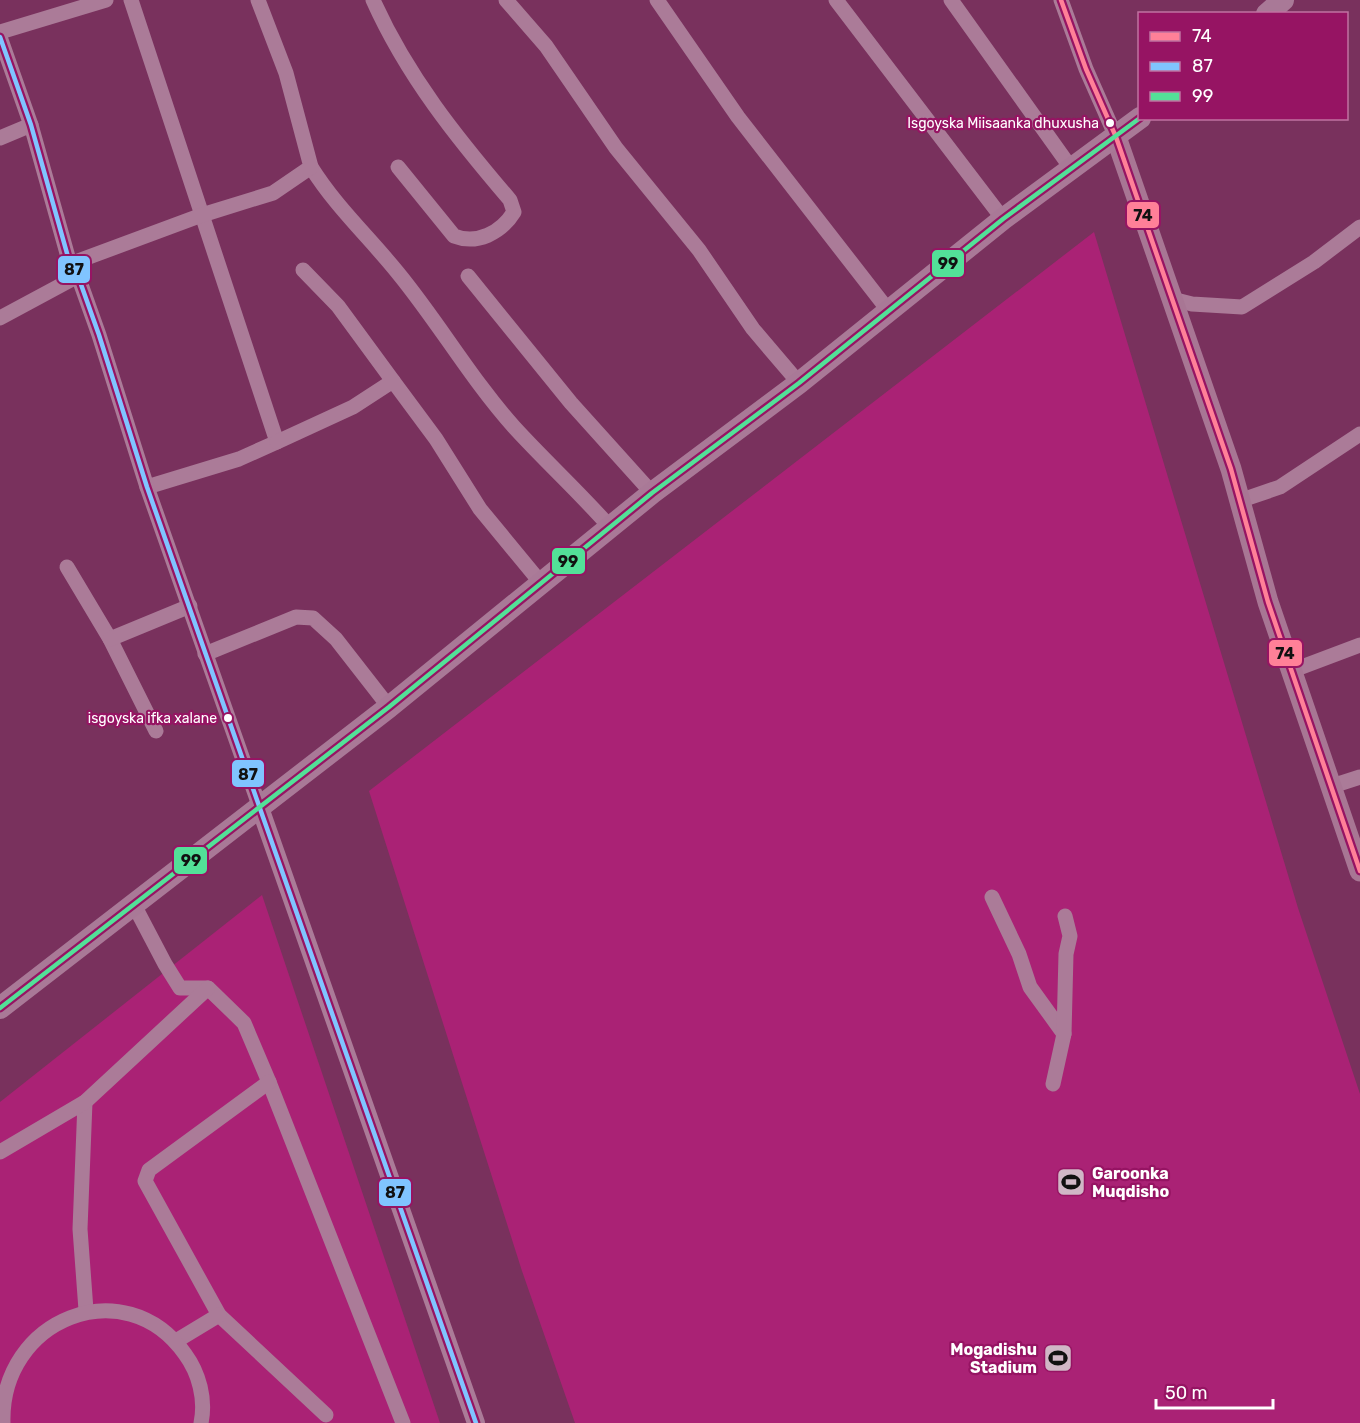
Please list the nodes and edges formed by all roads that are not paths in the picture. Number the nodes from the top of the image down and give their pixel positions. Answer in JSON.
{"nodes":[{"id":1,"x":106,"y":0,"type":"edge"},
{"id":2,"x":131,"y":0,"type":"edge"},
{"id":3,"x":258,"y":0,"type":"edge"},
{"id":4,"x":373,"y":0,"type":"edge"},
{"id":5,"x":506,"y":0,"type":"edge"},
{"id":6,"x":657,"y":0,"type":"edge"},
{"id":7,"x":836,"y":0,"type":"edge"},
{"id":8,"x":951,"y":0,"type":"edge"},
{"id":9,"x":1061,"y":0,"type":"edge"},
{"id":10,"x":1283,"y":0,"type":"edge"},
{"id":11,"x":1269,"y":12,"type":"edge"},
{"id":12,"x":0,"y":32,"type":"edge"},
{"id":13,"x":0,"y":37,"type":"edge"},
{"id":14,"x":1138,"y":120,"type":"edge"},
{"id":15,"x":31,"y":125,"type":"junction"},
{"id":16,"x":1116,"y":137,"type":"junction"},
{"id":17,"x":0,"y":138,"type":"edge"},
{"id":18,"x":311,"y":167,"type":"junction"},
{"id":19,"x":398,"y":167,"type":"dead end"},
{"id":20,"x":1071,"y":168,"type":"junction"},
{"id":21,"x":202,"y":215,"type":"junction"},
{"id":22,"x":1003,"y":219,"type":"junction"},
{"id":23,"x":1360,"y":228,"type":"edge"},
{"id":24,"x":74,"y":270,"type":"junction"},
{"id":25,"x":303,"y":270,"type":"dead end"},
{"id":26,"x":468,"y":276,"type":"dead end"},
{"id":27,"x":1172,"y":299,"type":"junction"},
{"id":28,"x":888,"y":310,"type":"junction"},
{"id":29,"x":0,"y":318,"type":"edge"},
{"id":30,"x":393,"y":381,"type":"junction"},
{"id":31,"x":799,"y":383,"type":"junction"},
{"id":32,"x":1360,"y":434,"type":"edge"},
{"id":33,"x":277,"y":442,"type":"junction"},
{"id":34,"x":147,"y":487,"type":"junction"},
{"id":35,"x":652,"y":493,"type":"junction"},
{"id":36,"x":1239,"y":501,"type":"junction"},
{"id":37,"x":609,"y":526,"type":"junction"},
{"id":38,"x":67,"y":567,"type":"dead end"},
{"id":39,"x":541,"y":583,"type":"junction"},
{"id":40,"x":190,"y":606,"type":"junction"},
{"id":41,"x":110,"y":639,"type":"junction"},
{"id":42,"x":1360,"y":645,"type":"edge"},
{"id":43,"x":205,"y":654,"type":"junction"},
{"id":44,"x":1291,"y":671,"type":"junction"},
{"id":45,"x":389,"y":707,"type":"junction"},
{"id":46,"x":156,"y":731,"type":"dead end"},
{"id":47,"x":1360,"y":777,"type":"edge"},
{"id":48,"x":1329,"y":787,"type":"junction"},
{"id":49,"x":259,"y":805,"type":"junction"},
{"id":50,"x":1360,"y":871,"type":"edge"},
{"id":51,"x":992,"y":897,"type":"dead end"},
{"id":52,"x":133,"y":903,"type":"junction"},
{"id":53,"x":1065,"y":916,"type":"dead end"},
{"id":54,"x":208,"y":988,"type":"junction"},
{"id":55,"x":0,"y":1008,"type":"edge"},
{"id":56,"x":1064,"y":1034,"type":"junction"},
{"id":57,"x":269,"y":1082,"type":"junction"},
{"id":58,"x":1053,"y":1084,"type":"dead end"},
{"id":59,"x":85,"y":1102,"type":"junction"},
{"id":60,"x":0,"y":1152,"type":"edge"},
{"id":61,"x":86,"y":1310,"type":"junction"},
{"id":62,"x":219,"y":1315,"type":"junction"},
{"id":63,"x":176,"y":1341,"type":"junction"},
{"id":64,"x":326,"y":1415,"type":"dead end"},
{"id":65,"x":3,"y":1423,"type":"edge"},
{"id":66,"x":201,"y":1423,"type":"edge"},
{"id":67,"x":403,"y":1423,"type":"edge"},
{"id":68,"x":476,"y":1423,"type":"edge"}],
"edges":[{"from":1,"to":12,"type":"street"},
{"from":2,"to":21,"type":"street"},
{"from":3,"to":18,"type":"street"},
{"from":4,"to":19,"type":"street"},
{"from":5,"to":31,"type":"street"},
{"from":6,"to":28,"type":"street"},
{"from":7,"to":22,"type":"street"},
{"from":8,"to":20,"type":"street"},
{"from":9,"to":16,"type":"street"},
{"from":10,"to":11,"type":"main road"},
{"from":13,"to":15,"type":"street"},
{"from":14,"to":16,"type":"main road"},
{"from":15,"to":17,"type":"street"},
{"from":15,"to":24,"type":"street"},
{"from":16,"to":20,"type":"main road"},
{"from":16,"to":27,"type":"main road"},
{"from":18,"to":21,"type":"street"},
{"from":18,"to":37,"type":"street"},
{"from":20,"to":22,"type":"main road"},
{"from":21,"to":24,"type":"street"},
{"from":21,"to":33,"type":"street"},
{"from":22,"to":28,"type":"main road"},
{"from":23,"to":27,"type":"street"},
{"from":24,"to":29,"type":"street"},
{"from":24,"to":34,"type":"street"},
{"from":25,"to":30,"type":"street"},
{"from":26,"to":35,"type":"street"},
{"from":27,"to":36,"type":"main road"},
{"from":28,"to":31,"type":"main road"},
{"from":30,"to":33,"type":"street"},
{"from":30,"to":39,"type":"street"},
{"from":31,"to":35,"type":"main road"},
{"from":32,"to":36,"type":"street"},
{"from":33,"to":34,"type":"street"},
{"from":34,"to":40,"type":"street"},
{"from":35,"to":37,"type":"main road"},
{"from":36,"to":44,"type":"main road"},
{"from":37,"to":39,"type":"main road"},
{"from":38,"to":41,"type":"street"},
{"from":39,"to":45,"type":"main road"},
{"from":40,"to":41,"type":"street"},
{"from":40,"to":43,"type":"street"},
{"from":41,"to":46,"type":"street"},
{"from":42,"to":44,"type":"street"},
{"from":43,"to":45,"type":"street"},
{"from":43,"to":49,"type":"street"},
{"from":44,"to":48,"type":"main road"},
{"from":45,"to":49,"type":"main road"},
{"from":47,"to":48,"type":"street"},
{"from":48,"to":50,"type":"main road"},
{"from":49,"to":52,"type":"main road"},
{"from":49,"to":68,"type":"street"},
{"from":51,"to":56,"type":"street"},
{"from":52,"to":54,"type":"street"},
{"from":52,"to":55,"type":"main road"},
{"from":53,"to":56,"type":"street"},
{"from":54,"to":57,"type":"street"},
{"from":54,"to":59,"type":"street"},
{"from":56,"to":58,"type":"street"},
{"from":57,"to":62,"type":"street"},
{"from":57,"to":67,"type":"street"},
{"from":59,"to":60,"type":"street"},
{"from":59,"to":61,"type":"street"},
{"from":61,"to":63,"type":"street"},
{"from":61,"to":65,"type":"street"},
{"from":62,"to":63,"type":"street"},
{"from":62,"to":64,"type":"street"},
{"from":63,"to":66,"type":"street"}]}
